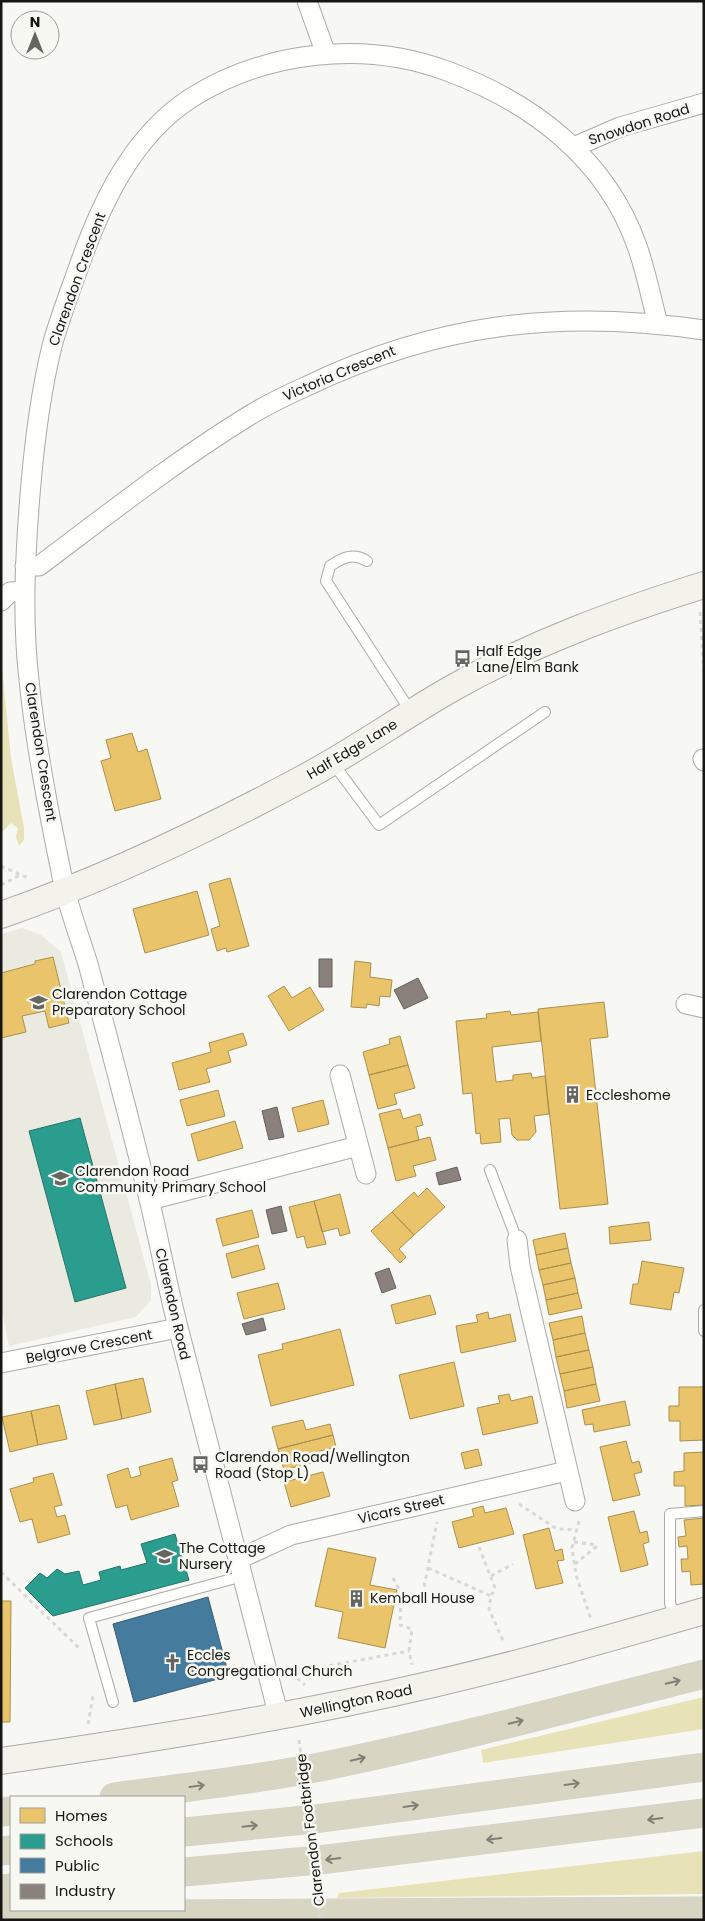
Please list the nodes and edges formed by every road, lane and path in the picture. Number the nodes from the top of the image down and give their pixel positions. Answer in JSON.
{"nodes":[{"id":1,"x":307,"y":1,"type":"edge"},
{"id":2,"x":326,"y":54,"type":"junction"},
{"id":3,"x":704,"y":103,"type":"edge"},
{"id":4,"x":574,"y":146,"type":"junction"},
{"id":5,"x":658,"y":324,"type":"junction"},
{"id":6,"x":704,"y":330,"type":"edge"},
{"id":7,"x":367,"y":561,"type":"dead end"},
{"id":8,"x":25,"y":566,"type":"junction"},
{"id":9,"x":701,"y":586,"type":"edge"},
{"id":10,"x":25,"y":591,"type":"junction"},
{"id":11,"x":1,"y":601,"type":"edge"},
{"id":12,"x":704,"y":673,"type":"edge"},
{"id":13,"x":412,"y":712,"type":"junction"},
{"id":14,"x":545,"y":712,"type":"dead end"},
{"id":15,"x":332,"y":762,"type":"junction"},
{"id":16,"x":20,"y":876,"type":"dead end"},
{"id":17,"x":1,"y":885,"type":"edge"},
{"id":18,"x":66,"y":892,"type":"junction"},
{"id":19,"x":1,"y":915,"type":"edge"},
{"id":20,"x":340,"y":1074,"type":"dead end"},
{"id":21,"x":358,"y":1146,"type":"junction"},
{"id":22,"x":490,"y":1170,"type":"dead end"},
{"id":23,"x":366,"y":1174,"type":"dead end"},
{"id":24,"x":150,"y":1200,"type":"junction"},
{"id":25,"x":517,"y":1240,"type":"joint"},
{"id":26,"x":704,"y":1310,"type":"edge"},
{"id":27,"x":178,"y":1328,"type":"junction"},
{"id":28,"x":704,"y":1331,"type":"edge"},
{"id":29,"x":1,"y":1363,"type":"edge"},
{"id":30,"x":567,"y":1471,"type":"junction"},
{"id":31,"x":511,"y":1484,"type":"junction"},
{"id":32,"x":441,"y":1500,"type":"junction"},
{"id":33,"x":575,"y":1501,"type":"joint"},
{"id":34,"x":704,"y":1511,"type":"edge"},
{"id":35,"x":577,"y":1530,"type":"junction"},
{"id":36,"x":574,"y":1542,"type":"junction"},
{"id":37,"x":479,"y":1547,"type":"dead end"},
{"id":38,"x":513,"y":1564,"type":"dead end"},
{"id":39,"x":575,"y":1564,"type":"junction"},
{"id":40,"x":241,"y":1568,"type":"junction"},
{"id":41,"x":428,"y":1568,"type":"junction"},
{"id":42,"x":1,"y":1572,"type":"edge"},
{"id":43,"x":490,"y":1576,"type":"junction"},
{"id":44,"x":393,"y":1578,"type":"dead end"},
{"id":45,"x":401,"y":1593,"type":"junction"},
{"id":46,"x":491,"y":1596,"type":"junction"},
{"id":47,"x":704,"y":1610,"type":"edge"},
{"id":48,"x":675,"y":1619,"type":"junction"},
{"id":49,"x":598,"y":1642,"type":"junction"},
{"id":50,"x":409,"y":1651,"type":"junction"},
{"id":51,"x":84,"y":1652,"type":"dead end"},
{"id":52,"x":513,"y":1664,"type":"junction"},
{"id":53,"x":412,"y":1665,"type":"dead end"},
{"id":54,"x":286,"y":1666,"type":"dead end"},
{"id":55,"x":290,"y":1672,"type":"junction"},
{"id":56,"x":704,"y":1674,"type":"edge"},
{"id":57,"x":311,"y":1687,"type":"dead end"},
{"id":58,"x":93,"y":1694,"type":"dead end"},
{"id":59,"x":113,"y":1702,"type":"dead end"},
{"id":60,"x":279,"y":1717,"type":"junction"},
{"id":61,"x":300,"y":1740,"type":"dead end"},
{"id":62,"x":84,"y":1749,"type":"junction"},
{"id":63,"x":1,"y":1762,"type":"edge"},
{"id":64,"x":704,"y":1767,"type":"edge"},
{"id":65,"x":122,"y":1796,"type":"edge"},
{"id":66,"x":704,"y":1813,"type":"edge"},
{"id":67,"x":185,"y":1832,"type":"edge"},
{"id":68,"x":185,"y":1872,"type":"edge"},
{"id":69,"x":704,"y":1911,"type":"edge"},
{"id":70,"x":1,"y":1915,"type":"edge"},
{"id":71,"x":320,"y":1920,"type":"edge"}],
"edges":[{"from":1,"to":2,"type":"street"},
{"from":2,"to":4,"type":"street","name":"Clarendon Crescent"},
{"from":2,"to":8,"type":"street","name":"Clarendon Crescent"},
{"from":3,"to":4,"type":"street","name":"Snowdon Road"},
{"from":4,"to":5,"type":"street","name":"Clarendon Crescent"},
{"from":5,"to":6,"type":"street","name":"Victoria Crescent"},
{"from":5,"to":8,"type":"street","name":"Victoria Crescent"},
{"from":7,"to":13,"type":"lane"},
{"from":8,"to":10,"type":"street","name":"Clarendon Crescent"},
{"from":9,"to":12,"type":"path"},
{"from":9,"to":13,"type":"main road","name":"Half Edge Lane"},
{"from":10,"to":11,"type":"street"},
{"from":10,"to":18,"type":"street","name":"Clarendon Crescent"},
{"from":13,"to":15,"type":"main road","name":"Half Edge Lane"},
{"from":14,"to":15,"type":"lane"},
{"from":15,"to":18,"type":"main road","name":"Half Edge Lane"},
{"from":16,"to":17,"type":"path"},
{"from":18,"to":19,"type":"main road","name":"Half Edge Lane"},
{"from":18,"to":24,"type":"street","name":"Clarendon Road"},
{"from":20,"to":21,"type":"street"},
{"from":21,"to":23,"type":"street"},
{"from":21,"to":24,"type":"street"},
{"from":22,"to":25,"type":"lane"},
{"from":24,"to":27,"type":"street","name":"Clarendon Road"},
{"from":25,"to":30,"type":"street"},
{"from":26,"to":28,"type":"lane"},
{"from":27,"to":29,"type":"street","name":"Belgrave Crescent"},
{"from":27,"to":40,"type":"street","name":"Clarendon Road"},
{"from":30,"to":31,"type":"street","name":"Vicars Street"},
{"from":30,"to":33,"type":"street"},
{"from":31,"to":32,"type":"street","name":"Vicars Street"},
{"from":31,"to":35,"type":"path"},
{"from":32,"to":40,"type":"street","name":"Vicars Street"},
{"from":32,"to":41,"type":"path"},
{"from":33,"to":35,"type":"path"},
{"from":34,"to":48,"type":"lane"},
{"from":35,"to":36,"type":"path"},
{"from":36,"to":39,"type":"path"},
{"from":36,"to":39,"type":"path"},
{"from":37,"to":43,"type":"path"},
{"from":38,"to":43,"type":"path"},
{"from":39,"to":49,"type":"path"},
{"from":40,"to":59,"type":"lane"},
{"from":40,"to":60,"type":"street","name":"Clarendon Road"},
{"from":41,"to":45,"type":"path"},
{"from":41,"to":46,"type":"path"},
{"from":42,"to":51,"type":"path"},
{"from":43,"to":46,"type":"path"},
{"from":44,"to":45,"type":"path"},
{"from":45,"to":50,"type":"path"},
{"from":46,"to":52,"type":"path"},
{"from":47,"to":48,"type":"main road","name":"Wellington Road"},
{"from":48,"to":49,"type":"main road","name":"Wellington Road"},
{"from":49,"to":52,"type":"main road","name":"Wellington Road"},
{"from":50,"to":53,"type":"path"},
{"from":50,"to":55,"type":"path"},
{"from":52,"to":60,"type":"main road","name":"Wellington Road"},
{"from":54,"to":55,"type":"path"},
{"from":55,"to":57,"type":"path"},
{"from":65,"to":56,"type":"highway","one_way":true},
{"from":58,"to":62,"type":"path"},
{"from":60,"to":62,"type":"main road","name":"Wellington Road"},
{"from":61,"to":71,"type":"path","name":"Clarendon Footbridge","bridge":true},
{"from":62,"to":63,"type":"main road","name":"Wellington Road"},
{"from":67,"to":64,"type":"highway","one_way":true},
{"from":66,"to":68,"type":"highway","one_way":true},
{"from":69,"to":70,"type":"highway"}]}
